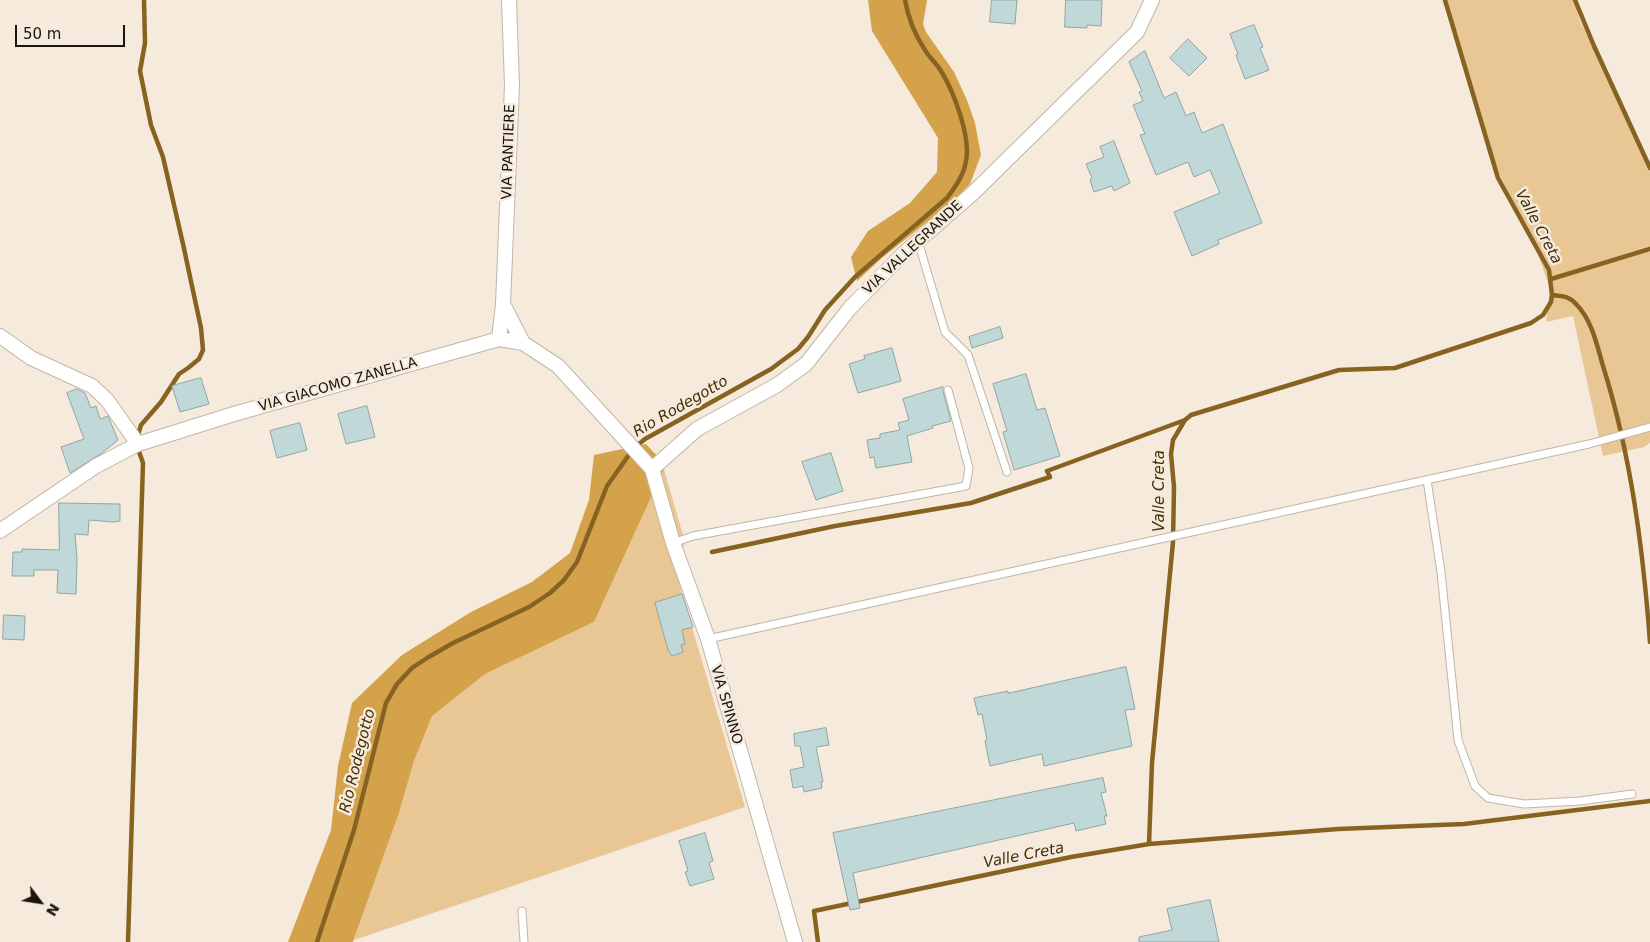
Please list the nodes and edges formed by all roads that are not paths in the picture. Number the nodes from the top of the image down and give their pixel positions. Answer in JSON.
{"nodes":[{"id":1,"x":509,"y":0,"type":"edge"},
{"id":2,"x":1152,"y":0,"type":"edge"},
{"id":3,"x":918,"y":241,"type":"junction"},
{"id":4,"x":503,"y":304,"type":"junction"},
{"id":5,"x":0,"y":336,"type":"edge"},
{"id":6,"x":499,"y":339,"type":"junction"},
{"id":7,"x":523,"y":343,"type":"junction"},
{"id":8,"x":948,"y":390,"type":"dead end"},
{"id":9,"x":1650,"y":427,"type":"edge"},
{"id":10,"x":138,"y":444,"type":"junction"},
{"id":11,"x":652,"y":469,"type":"junction"},
{"id":12,"x":1007,"y":472,"type":"dead end"},
{"id":13,"x":1427,"y":480,"type":"junction"},
{"id":14,"x":0,"y":531,"type":"edge"},
{"id":15,"x":673,"y":543,"type":"junction"},
{"id":16,"x":708,"y":639,"type":"junction"},
{"id":17,"x":1632,"y":794,"type":"dead end"},
{"id":18,"x":522,"y":911,"type":"dead end"},
{"id":19,"x":524,"y":942,"type":"edge"},
{"id":20,"x":795,"y":942,"type":"edge"}],
"edges":[{"from":1,"to":4,"type":"street","name":"VIA PANTIERE"},
{"from":2,"to":3,"type":"street","name":"VIA VALLEGRANDE"},
{"from":3,"to":11,"type":"street","name":"VIA VALLEGRANDE"},
{"from":3,"to":12,"type":"lane"},
{"from":4,"to":6,"type":"street","name":"VIA PANTIERE"},
{"from":4,"to":7,"type":"street","name":"VIA PANTIERE"},
{"from":5,"to":10,"type":"street"},
{"from":6,"to":7,"type":"street","name":"VIA GIACOMO ZANELLA"},
{"from":6,"to":10,"type":"street","name":"VIA GIACOMO ZANELLA"},
{"from":7,"to":11,"type":"street","name":"VIA GIACOMO ZANELLA"},
{"from":8,"to":15,"type":"lane"},
{"from":9,"to":13,"type":"lane"},
{"from":10,"to":14,"type":"street","name":"VIA GIACOMO ZANELLA"},
{"from":11,"to":15,"type":"street","name":"VIA SPINNO"},
{"from":13,"to":16,"type":"lane"},
{"from":13,"to":17,"type":"lane"},
{"from":15,"to":16,"type":"street","name":"VIA SPINNO"},
{"from":16,"to":20,"type":"street","name":"VIA SPINNO"},
{"from":18,"to":19,"type":"lane"}]}
